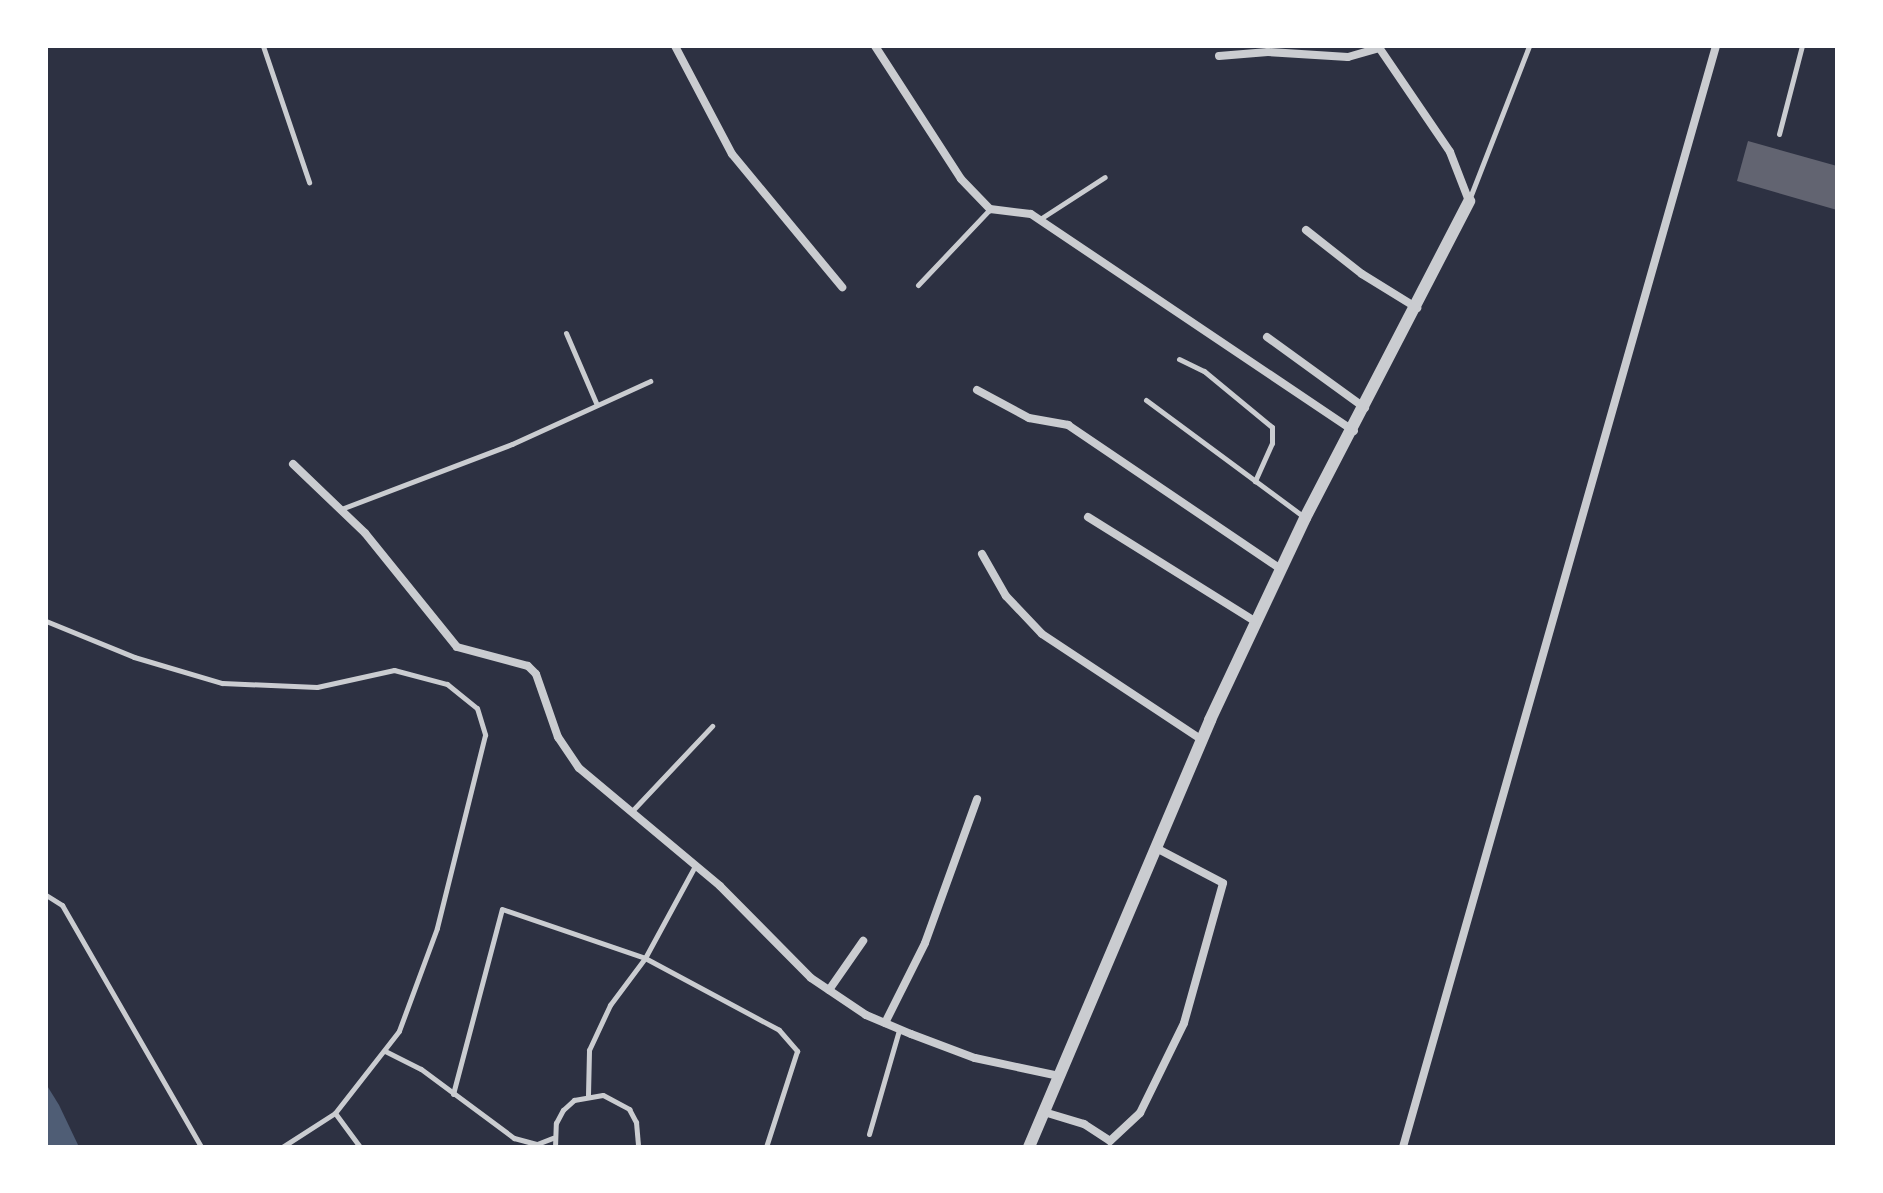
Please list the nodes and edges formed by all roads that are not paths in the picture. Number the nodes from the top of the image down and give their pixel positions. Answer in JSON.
{"nodes":[{"id":1,"x":263,"y":46,"type":"edge"},
{"id":2,"x":675,"y":46,"type":"edge"},
{"id":3,"x":875,"y":46,"type":"edge"},
{"id":4,"x":1529,"y":46,"type":"edge"},
{"id":5,"x":1716,"y":46,"type":"edge"},
{"id":6,"x":1802,"y":46,"type":"edge"},
{"id":7,"x":1378,"y":47,"type":"edge"},
{"id":8,"x":1219,"y":56,"type":"dead end"},
{"id":9,"x":1779,"y":134,"type":"dead end"},
{"id":10,"x":1105,"y":177,"type":"dead end"},
{"id":11,"x":309,"y":182,"type":"dead end"},
{"id":12,"x":1469,"y":201,"type":"junction"},
{"id":13,"x":990,"y":209,"type":"junction"},
{"id":14,"x":1039,"y":220,"type":"junction"},
{"id":15,"x":1306,"y":230,"type":"dead end"},
{"id":16,"x":918,"y":285,"type":"dead end"},
{"id":17,"x":842,"y":287,"type":"dead end"},
{"id":18,"x":1418,"y":308,"type":"junction"},
{"id":19,"x":566,"y":333,"type":"dead end"},
{"id":20,"x":1267,"y":337,"type":"dead end"},
{"id":21,"x":1179,"y":359,"type":"dead end"},
{"id":22,"x":650,"y":381,"type":"dead end"},
{"id":23,"x":977,"y":390,"type":"dead end"},
{"id":24,"x":1146,"y":400,"type":"dead end"},
{"id":25,"x":597,"y":405,"type":"junction"},
{"id":26,"x":1365,"y":409,"type":"junction"},
{"id":27,"x":1354,"y":431,"type":"junction"},
{"id":28,"x":293,"y":464,"type":"dead end"},
{"id":29,"x":1255,"y":481,"type":"junction"},
{"id":30,"x":340,"y":510,"type":"junction"},
{"id":31,"x":1088,"y":517,"type":"dead end"},
{"id":32,"x":1305,"y":518,"type":"junction"},
{"id":33,"x":982,"y":554,"type":"dead end"},
{"id":34,"x":1281,"y":569,"type":"junction"},
{"id":35,"x":46,"y":621,"type":"edge"},
{"id":36,"x":1256,"y":622,"type":"junction"},
{"id":37,"x":712,"y":726,"type":"dead end"},
{"id":38,"x":1202,"y":740,"type":"junction"},
{"id":39,"x":977,"y":799,"type":"dead end"},
{"id":40,"x":631,"y":812,"type":"junction"},
{"id":41,"x":1156,"y":848,"type":"junction"},
{"id":42,"x":696,"y":865,"type":"junction"},
{"id":43,"x":46,"y":895,"type":"edge"},
{"id":44,"x":863,"y":941,"type":"dead end"},
{"id":45,"x":645,"y":958,"type":"junction"},
{"id":46,"x":829,"y":990,"type":"junction"},
{"id":47,"x":885,"y":1023,"type":"junction"},
{"id":48,"x":899,"y":1029,"type":"junction"},
{"id":49,"x":385,"y":1051,"type":"junction"},
{"id":50,"x":1059,"y":1076,"type":"junction"},
{"id":51,"x":453,"y":1094,"type":"junction"},
{"id":52,"x":588,"y":1095,"type":"junction"},
{"id":53,"x":1044,"y":1112,"type":"junction"},
{"id":54,"x":335,"y":1113,"type":"junction"},
{"id":55,"x":869,"y":1134,"type":"dead end"},
{"id":56,"x":553,"y":1138,"type":"junction"},
{"id":57,"x":1110,"y":1141,"type":"junction"},
{"id":58,"x":201,"y":1147,"type":"edge"},
{"id":59,"x":282,"y":1147,"type":"edge"},
{"id":60,"x":360,"y":1147,"type":"edge"},
{"id":61,"x":555,"y":1147,"type":"edge"},
{"id":62,"x":638,"y":1147,"type":"edge"},
{"id":63,"x":766,"y":1147,"type":"edge"},
{"id":64,"x":1029,"y":1147,"type":"edge"},
{"id":65,"x":1121,"y":1147,"type":"edge"},
{"id":66,"x":1403,"y":1147,"type":"edge"}],
"edges":[{"from":1,"to":11,"type":"lane"},
{"from":2,"to":17,"type":"street"},
{"from":3,"to":13,"type":"street"},
{"from":4,"to":12,"type":"lane"},
{"from":5,"to":66,"type":"street"},
{"from":6,"to":9,"type":"lane"},
{"from":7,"to":8,"type":"street"},
{"from":7,"to":12,"type":"street"},
{"from":10,"to":14,"type":"lane"},
{"from":12,"to":18,"type":"street"},
{"from":13,"to":14,"type":"street"},
{"from":13,"to":16,"type":"lane"},
{"from":14,"to":27,"type":"street"},
{"from":15,"to":18,"type":"street"},
{"from":18,"to":26,"type":"street"},
{"from":19,"to":25,"type":"lane"},
{"from":20,"to":26,"type":"street"},
{"from":21,"to":29,"type":"lane"},
{"from":22,"to":25,"type":"lane"},
{"from":23,"to":34,"type":"street"},
{"from":24,"to":29,"type":"lane"},
{"from":25,"to":30,"type":"lane"},
{"from":26,"to":27,"type":"street"},
{"from":27,"to":32,"type":"street"},
{"from":28,"to":30,"type":"street"},
{"from":29,"to":32,"type":"lane"},
{"from":30,"to":40,"type":"street"},
{"from":31,"to":36,"type":"street"},
{"from":32,"to":34,"type":"street"},
{"from":33,"to":38,"type":"street"},
{"from":34,"to":36,"type":"street"},
{"from":35,"to":49,"type":"lane"},
{"from":36,"to":38,"type":"street"},
{"from":37,"to":40,"type":"lane"},
{"from":38,"to":41,"type":"street"},
{"from":39,"to":47,"type":"street"},
{"from":40,"to":42,"type":"street"},
{"from":41,"to":50,"type":"street"},
{"from":41,"to":57,"type":"street"},
{"from":42,"to":45,"type":"lane"},
{"from":42,"to":46,"type":"street"},
{"from":43,"to":58,"type":"lane"},
{"from":44,"to":46,"type":"street"},
{"from":45,"to":51,"type":"lane"},
{"from":45,"to":52,"type":"lane"},
{"from":45,"to":63,"type":"lane"},
{"from":46,"to":47,"type":"street"},
{"from":47,"to":48,"type":"street"},
{"from":48,"to":50,"type":"street"},
{"from":48,"to":55,"type":"lane"},
{"from":49,"to":51,"type":"lane"},
{"from":49,"to":54,"type":"lane"},
{"from":50,"to":53,"type":"street"},
{"from":51,"to":56,"type":"lane"},
{"from":52,"to":56,"type":"lane"},
{"from":52,"to":62,"type":"lane"},
{"from":53,"to":57,"type":"street"},
{"from":53,"to":64,"type":"street"},
{"from":54,"to":59,"type":"lane"},
{"from":54,"to":60,"type":"lane"},
{"from":56,"to":61,"type":"lane"},
{"from":57,"to":65,"type":"street"}]}
